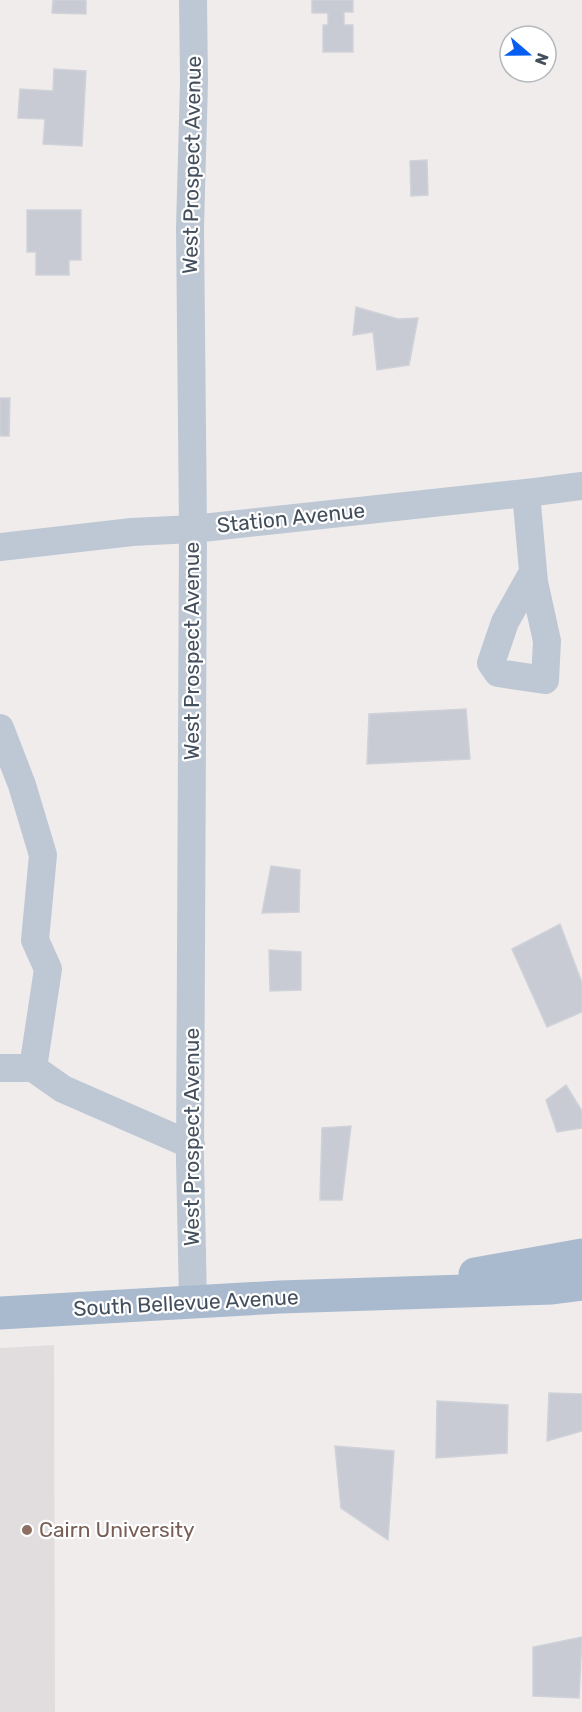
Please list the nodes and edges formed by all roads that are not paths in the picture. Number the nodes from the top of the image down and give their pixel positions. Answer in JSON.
{"nodes":[{"id":1,"x":193,"y":0,"type":"edge"},
{"id":2,"x":582,"y":486,"type":"edge"},
{"id":3,"x":526,"y":493,"type":"junction"},
{"id":4,"x":193,"y":529,"type":"junction"},
{"id":5,"x":0,"y":547,"type":"edge"},
{"id":6,"x":533,"y":572,"type":"dead end"},
{"id":7,"x":0,"y":728,"type":"edge"},
{"id":8,"x":0,"y":1068,"type":"edge"},
{"id":9,"x":33,"y":1068,"type":"junction"},
{"id":10,"x":191,"y":1145,"type":"junction"},
{"id":11,"x":582,"y":1255,"type":"edge"},
{"id":12,"x":582,"y":1284,"type":"edge"},
{"id":13,"x":371,"y":1293,"type":"junction"},
{"id":14,"x":193,"y":1301,"type":"junction"},
{"id":15,"x":0,"y":1313,"type":"edge"}],
"edges":[{"from":1,"to":4,"type":"street","name":"West Prospect Avenue"},
{"from":2,"to":3,"type":"street","name":"Station Avenue"},
{"from":3,"to":4,"type":"street","name":"Station Avenue"},
{"from":3,"to":6,"type":"street"},
{"from":4,"to":5,"type":"street","name":"Station Avenue"},
{"from":4,"to":10,"type":"street","name":"West Prospect Avenue"},
{"from":7,"to":9,"type":"street"},
{"from":8,"to":9,"type":"street"},
{"from":9,"to":10,"type":"street"},
{"from":10,"to":14,"type":"street","name":"West Prospect Avenue"},
{"from":11,"to":13,"type":"main road","name":"South Bellevue Avenue"},
{"from":12,"to":13,"type":"main road","name":"South Bellevue Avenue"},
{"from":13,"to":14,"type":"main road","name":"South Bellevue Avenue"},
{"from":14,"to":15,"type":"main road","name":"South Bellevue Avenue"}]}
